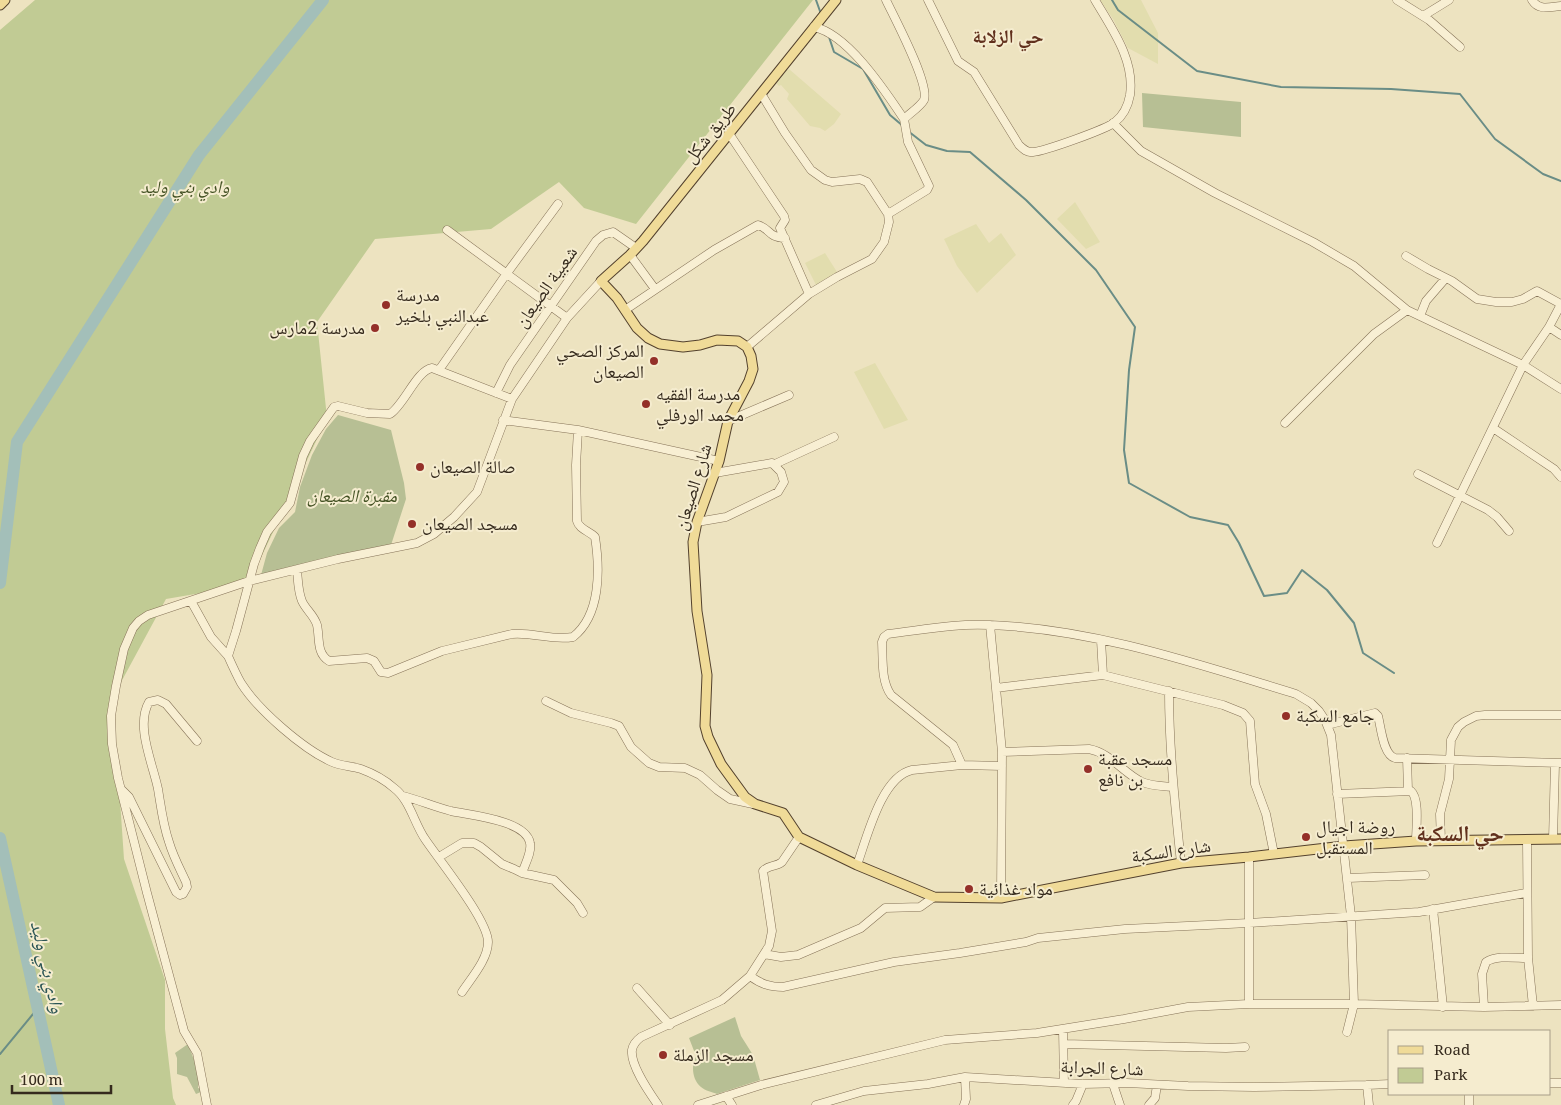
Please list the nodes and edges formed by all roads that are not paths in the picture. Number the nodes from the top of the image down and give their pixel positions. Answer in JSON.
{"nodes":[{"id":1,"x":5,"y":0,"type":"edge"},
{"id":2,"x":836,"y":0,"type":"edge"},
{"id":3,"x":886,"y":0,"type":"edge"},
{"id":4,"x":928,"y":0,"type":"edge"},
{"id":5,"x":1095,"y":0,"type":"edge"},
{"id":6,"x":1396,"y":0,"type":"edge"},
{"id":7,"x":1449,"y":0,"type":"edge"},
{"id":8,"x":1532,"y":0,"type":"edge"},
{"id":9,"x":0,"y":5,"type":"edge"},
{"id":10,"x":1561,"y":6,"type":"edge"},
{"id":11,"x":1423,"y":16,"type":"junction"},
{"id":12,"x":814,"y":27,"type":"junction"},
{"id":13,"x":1460,"y":48,"type":"dead end"},
{"id":14,"x":762,"y":95,"type":"junction"},
{"id":15,"x":904,"y":119,"type":"junction"},
{"id":16,"x":1113,"y":123,"type":"junction"},
{"id":17,"x":730,"y":135,"type":"junction"},
{"id":18,"x":558,"y":204,"type":"dead end"},
{"id":19,"x":888,"y":214,"type":"junction"},
{"id":20,"x":447,"y":230,"type":"dead end"},
{"id":21,"x":785,"y":238,"type":"junction"},
{"id":22,"x":633,"y":252,"type":"junction"},
{"id":23,"x":1406,"y":256,"type":"dead end"},
{"id":24,"x":507,"y":273,"type":"junction"},
{"id":25,"x":1445,"y":278,"type":"junction"},
{"id":26,"x":601,"y":281,"type":"junction"},
{"id":27,"x":655,"y":289,"type":"junction"},
{"id":28,"x":808,"y":294,"type":"junction"},
{"id":29,"x":551,"y":306,"type":"junction"},
{"id":30,"x":625,"y":310,"type":"junction"},
{"id":31,"x":1407,"y":310,"type":"junction"},
{"id":32,"x":1420,"y":316,"type":"junction"},
{"id":33,"x":568,"y":318,"type":"junction"},
{"id":34,"x":1549,"y":327,"type":"junction"},
{"id":35,"x":1561,"y":335,"type":"edge"},
{"id":36,"x":746,"y":347,"type":"junction"},
{"id":37,"x":1523,"y":365,"type":"junction"},
{"id":38,"x":439,"y":370,"type":"junction"},
{"id":39,"x":1561,"y":389,"type":"edge"},
{"id":40,"x":496,"y":393,"type":"junction"},
{"id":41,"x":789,"y":395,"type":"dead end"},
{"id":42,"x":512,"y":399,"type":"junction"},
{"id":43,"x":503,"y":420,"type":"junction"},
{"id":44,"x":728,"y":421,"type":"junction"},
{"id":45,"x":1285,"y":423,"type":"dead end"},
{"id":46,"x":1493,"y":428,"type":"junction"},
{"id":47,"x":578,"y":430,"type":"junction"},
{"id":48,"x":834,"y":437,"type":"dead end"},
{"id":49,"x":719,"y":461,"type":"junction"},
{"id":50,"x":775,"y":464,"type":"junction"},
{"id":51,"x":715,"y":473,"type":"junction"},
{"id":52,"x":1418,"y":474,"type":"dead end"},
{"id":53,"x":1561,"y":477,"type":"edge"},
{"id":54,"x":1460,"y":495,"type":"junction"},
{"id":55,"x":698,"y":522,"type":"junction"},
{"id":56,"x":1510,"y":531,"type":"dead end"},
{"id":57,"x":1437,"y":543,"type":"dead end"},
{"id":58,"x":297,"y":570,"type":"junction"},
{"id":59,"x":249,"y":581,"type":"junction"},
{"id":60,"x":190,"y":600,"type":"junction"},
{"id":61,"x":990,"y":625,"type":"junction"},
{"id":62,"x":1101,"y":640,"type":"junction"},
{"id":63,"x":228,"y":656,"type":"junction"},
{"id":64,"x":1103,"y":675,"type":"junction"},
{"id":65,"x":996,"y":688,"type":"junction"},
{"id":66,"x":1169,"y":691,"type":"junction"},
{"id":67,"x":546,"y":701,"type":"dead end"},
{"id":68,"x":1561,"y":715,"type":"edge"},
{"id":69,"x":1327,"y":726,"type":"junction"},
{"id":70,"x":197,"y":741,"type":"dead end"},
{"id":71,"x":1002,"y":752,"type":"junction"},
{"id":72,"x":1407,"y":758,"type":"junction"},
{"id":73,"x":1451,"y":760,"type":"junction"},
{"id":74,"x":1558,"y":764,"type":"edge"},
{"id":75,"x":962,"y":765,"type":"junction"},
{"id":76,"x":1002,"y":766,"type":"junction"},
{"id":77,"x":1173,"y":787,"type":"junction"},
{"id":78,"x":121,"y":789,"type":"junction"},
{"id":79,"x":1408,"y":790,"type":"junction"},
{"id":80,"x":1337,"y":794,"type":"junction"},
{"id":81,"x":403,"y":796,"type":"junction"},
{"id":82,"x":755,"y":804,"type":"junction"},
{"id":83,"x":800,"y":837,"type":"junction"},
{"id":84,"x":1557,"y":839,"type":"edge"},
{"id":85,"x":1441,"y":840,"type":"junction"},
{"id":86,"x":1527,"y":840,"type":"junction"},
{"id":87,"x":1416,"y":841,"type":"junction"},
{"id":88,"x":1344,"y":846,"type":"junction"},
{"id":89,"x":1274,"y":854,"type":"junction"},
{"id":90,"x":439,"y":857,"type":"junction"},
{"id":91,"x":1249,"y":857,"type":"junction"},
{"id":92,"x":1180,"y":863,"type":"junction"},
{"id":93,"x":857,"y":865,"type":"junction"},
{"id":94,"x":522,"y":873,"type":"junction"},
{"id":95,"x":1425,"y":875,"type":"dead end"},
{"id":96,"x":1348,"y":878,"type":"junction"},
{"id":97,"x":1526,"y":893,"type":"junction"},
{"id":98,"x":934,"y":896,"type":"junction"},
{"id":99,"x":1001,"y":898,"type":"junction"},
{"id":100,"x":1433,"y":909,"type":"junction"},
{"id":101,"x":583,"y":913,"type":"dead end"},
{"id":102,"x":1352,"y":916,"type":"junction"},
{"id":103,"x":1249,"y":923,"type":"junction"},
{"id":104,"x":764,"y":954,"type":"junction"},
{"id":105,"x":1528,"y":958,"type":"junction"},
{"id":106,"x":750,"y":976,"type":"junction"},
{"id":107,"x":637,"y":988,"type":"dead end"},
{"id":108,"x":462,"y":992,"type":"dead end"},
{"id":109,"x":1249,"y":1004,"type":"junction"},
{"id":110,"x":1354,"y":1004,"type":"junction"},
{"id":111,"x":1561,"y":1005,"type":"edge"},
{"id":112,"x":1533,"y":1006,"type":"junction"},
{"id":113,"x":1443,"y":1007,"type":"junction"},
{"id":114,"x":1484,"y":1007,"type":"junction"},
{"id":115,"x":670,"y":1024,"type":"junction"},
{"id":116,"x":1063,"y":1029,"type":"junction"},
{"id":117,"x":1347,"y":1032,"type":"dead end"},
{"id":118,"x":1064,"y":1044,"type":"junction"},
{"id":119,"x":1245,"y":1047,"type":"dead end"},
{"id":120,"x":966,"y":1077,"type":"junction"},
{"id":121,"x":1064,"y":1083,"type":"junction"},
{"id":122,"x":1083,"y":1084,"type":"junction"},
{"id":123,"x":1113,"y":1084,"type":"junction"},
{"id":124,"x":1388,"y":1084,"type":"edge"},
{"id":125,"x":1156,"y":1085,"type":"junction"},
{"id":126,"x":1367,"y":1085,"type":"junction"},
{"id":127,"x":726,"y":1096,"type":"junction"},
{"id":128,"x":207,"y":1105,"type":"edge"},
{"id":129,"x":658,"y":1105,"type":"edge"},
{"id":130,"x":698,"y":1105,"type":"edge"},
{"id":131,"x":732,"y":1105,"type":"edge"},
{"id":132,"x":816,"y":1105,"type":"edge"},
{"id":133,"x":964,"y":1105,"type":"edge"},
{"id":134,"x":1073,"y":1105,"type":"edge"},
{"id":135,"x":1120,"y":1105,"type":"edge"},
{"id":136,"x":1149,"y":1105,"type":"edge"},
{"id":137,"x":1369,"y":1105,"type":"edge"}],
"edges":[{"from":1,"to":9,"type":"main road"},
{"from":2,"to":12,"type":"main road","name":"طريق شكل"},
{"from":3,"to":15,"type":"street"},
{"from":4,"to":16,"type":"street"},
{"from":5,"to":16,"type":"street"},
{"from":6,"to":11,"type":"street"},
{"from":7,"to":11,"type":"street"},
{"from":8,"to":10,"type":"street"},
{"from":11,"to":13,"type":"street"},
{"from":12,"to":14,"type":"main road","name":"طريق شكل"},
{"from":12,"to":15,"type":"street"},
{"from":14,"to":17,"type":"main road","name":"طريق شكل"},
{"from":14,"to":19,"type":"street"},
{"from":15,"to":19,"type":"street"},
{"from":16,"to":31,"type":"street"},
{"from":17,"to":21,"type":"street"},
{"from":17,"to":22,"type":"main road","name":"طريق شكل"},
{"from":18,"to":24,"type":"street"},
{"from":19,"to":28,"type":"street"},
{"from":20,"to":24,"type":"street"},
{"from":21,"to":27,"type":"street"},
{"from":21,"to":28,"type":"street"},
{"from":22,"to":26,"type":"main road","name":"طريق شكل"},
{"from":22,"to":27,"type":"street"},
{"from":22,"to":29,"type":"street","name":"شعبية الصيعان"},
{"from":23,"to":25,"type":"street"},
{"from":24,"to":29,"type":"street"},
{"from":24,"to":38,"type":"street"},
{"from":25,"to":32,"type":"street"},
{"from":25,"to":34,"type":"street"},
{"from":26,"to":30,"type":"main road"},
{"from":26,"to":33,"type":"street"},
{"from":27,"to":30,"type":"street"},
{"from":28,"to":36,"type":"street"},
{"from":29,"to":33,"type":"street"},
{"from":29,"to":40,"type":"street","name":"شعبية الصيعان"},
{"from":30,"to":36,"type":"main road"},
{"from":31,"to":32,"type":"street"},
{"from":31,"to":45,"type":"street"},
{"from":32,"to":37,"type":"street"},
{"from":33,"to":42,"type":"street"},
{"from":34,"to":35,"type":"street"},
{"from":34,"to":37,"type":"street"},
{"from":36,"to":44,"type":"main road","name":"شارع الصيعان"},
{"from":37,"to":39,"type":"street"},
{"from":37,"to":46,"type":"street"},
{"from":38,"to":40,"type":"street"},
{"from":38,"to":59,"type":"street"},
{"from":40,"to":42,"type":"street"},
{"from":41,"to":44,"type":"street"},
{"from":42,"to":43,"type":"street"},
{"from":43,"to":47,"type":"street"},
{"from":43,"to":58,"type":"street"},
{"from":44,"to":49,"type":"main road","name":"شارع الصيعان"},
{"from":46,"to":53,"type":"street"},
{"from":46,"to":54,"type":"street"},
{"from":47,"to":49,"type":"street"},
{"from":47,"to":58,"type":"street"},
{"from":48,"to":50,"type":"street"},
{"from":49,"to":51,"type":"main road","name":"شارع الصيعان"},
{"from":50,"to":51,"type":"street"},
{"from":50,"to":55,"type":"street"},
{"from":51,"to":55,"type":"main road","name":"شارع الصيعان"},
{"from":52,"to":54,"type":"street"},
{"from":54,"to":56,"type":"street"},
{"from":54,"to":57,"type":"street"},
{"from":55,"to":82,"type":"main road","name":"شارع الصيعان"},
{"from":58,"to":59,"type":"street"},
{"from":59,"to":60,"type":"street"},
{"from":59,"to":63,"type":"street"},
{"from":60,"to":63,"type":"street"},
{"from":60,"to":78,"type":"street"},
{"from":61,"to":62,"type":"street"},
{"from":61,"to":65,"type":"street"},
{"from":61,"to":75,"type":"street"},
{"from":62,"to":64,"type":"street"},
{"from":62,"to":69,"type":"street"},
{"from":63,"to":81,"type":"street"},
{"from":64,"to":65,"type":"street"},
{"from":64,"to":66,"type":"street"},
{"from":65,"to":71,"type":"street"},
{"from":66,"to":77,"type":"street"},
{"from":66,"to":89,"type":"street"},
{"from":67,"to":82,"type":"street"},
{"from":68,"to":73,"type":"street"},
{"from":69,"to":72,"type":"street"},
{"from":69,"to":80,"type":"street"},
{"from":70,"to":78,"type":"street"},
{"from":71,"to":76,"type":"street"},
{"from":71,"to":77,"type":"street"},
{"from":72,"to":73,"type":"street"},
{"from":72,"to":79,"type":"street"},
{"from":73,"to":74,"type":"street"},
{"from":73,"to":85,"type":"street"},
{"from":74,"to":84,"type":"street"},
{"from":75,"to":76,"type":"street"},
{"from":75,"to":93,"type":"street"},
{"from":76,"to":99,"type":"street"},
{"from":77,"to":92,"type":"street"},
{"from":78,"to":128,"type":"street"},
{"from":79,"to":80,"type":"street"},
{"from":79,"to":87,"type":"street"},
{"from":80,"to":88,"type":"street"},
{"from":81,"to":90,"type":"street"},
{"from":81,"to":94,"type":"street"},
{"from":82,"to":83,"type":"main road","name":"شارع الصيعان"},
{"from":83,"to":93,"type":"main road","name":"شارع السكبة"},
{"from":83,"to":104,"type":"street"},
{"from":84,"to":86,"type":"main road","name":"شارع السكبة"},
{"from":85,"to":86,"type":"main road","name":"شارع السكبة"},
{"from":85,"to":87,"type":"main road","name":"شارع السكبة"},
{"from":86,"to":97,"type":"street"},
{"from":87,"to":88,"type":"main road","name":"شارع السكبة"},
{"from":88,"to":89,"type":"main road","name":"شارع السكبة"},
{"from":88,"to":96,"type":"street"},
{"from":89,"to":91,"type":"main road","name":"شارع السكبة"},
{"from":90,"to":94,"type":"street"},
{"from":90,"to":108,"type":"street"},
{"from":91,"to":92,"type":"main road","name":"شارع السكبة"},
{"from":91,"to":103,"type":"street"},
{"from":92,"to":99,"type":"main road","name":"شارع السكبة"},
{"from":93,"to":98,"type":"main road","name":"شارع السكبة"},
{"from":94,"to":101,"type":"street"},
{"from":95,"to":96,"type":"street"},
{"from":96,"to":102,"type":"street"},
{"from":97,"to":100,"type":"street"},
{"from":97,"to":105,"type":"street"},
{"from":98,"to":99,"type":"main road","name":"شارع السكبة"},
{"from":98,"to":104,"type":"street"},
{"from":100,"to":102,"type":"street"},
{"from":100,"to":113,"type":"street"},
{"from":102,"to":103,"type":"street"},
{"from":102,"to":110,"type":"street"},
{"from":103,"to":106,"type":"street"},
{"from":103,"to":109,"type":"street"},
{"from":104,"to":106,"type":"street"},
{"from":105,"to":112,"type":"street"},
{"from":105,"to":114,"type":"street"},
{"from":106,"to":115,"type":"street"},
{"from":107,"to":115,"type":"street"},
{"from":109,"to":110,"type":"street"},
{"from":109,"to":116,"type":"street"},
{"from":110,"to":113,"type":"street"},
{"from":110,"to":117,"type":"street"},
{"from":111,"to":112,"type":"street"},
{"from":112,"to":114,"type":"street"},
{"from":113,"to":114,"type":"street"},
{"from":115,"to":129,"type":"street"},
{"from":116,"to":118,"type":"street"},
{"from":116,"to":127,"type":"street"},
{"from":118,"to":119,"type":"street"},
{"from":118,"to":121,"type":"street"},
{"from":120,"to":121,"type":"street","name":"شارع الجرابة"},
{"from":120,"to":132,"type":"street","name":"شارع الجرابة"},
{"from":120,"to":133,"type":"street"},
{"from":121,"to":122,"type":"street","name":"شارع الجرابة"},
{"from":122,"to":123,"type":"street","name":"شارع الجرابة"},
{"from":122,"to":134,"type":"street"},
{"from":123,"to":125,"type":"street","name":"شارع الجرابة"},
{"from":123,"to":135,"type":"street"},
{"from":124,"to":126,"type":"street","name":"شارع الجرابة"},
{"from":125,"to":126,"type":"street","name":"شارع الجرابة"},
{"from":125,"to":136,"type":"street"},
{"from":126,"to":137,"type":"street"},
{"from":127,"to":130,"type":"street"},
{"from":127,"to":131,"type":"street"}]}
